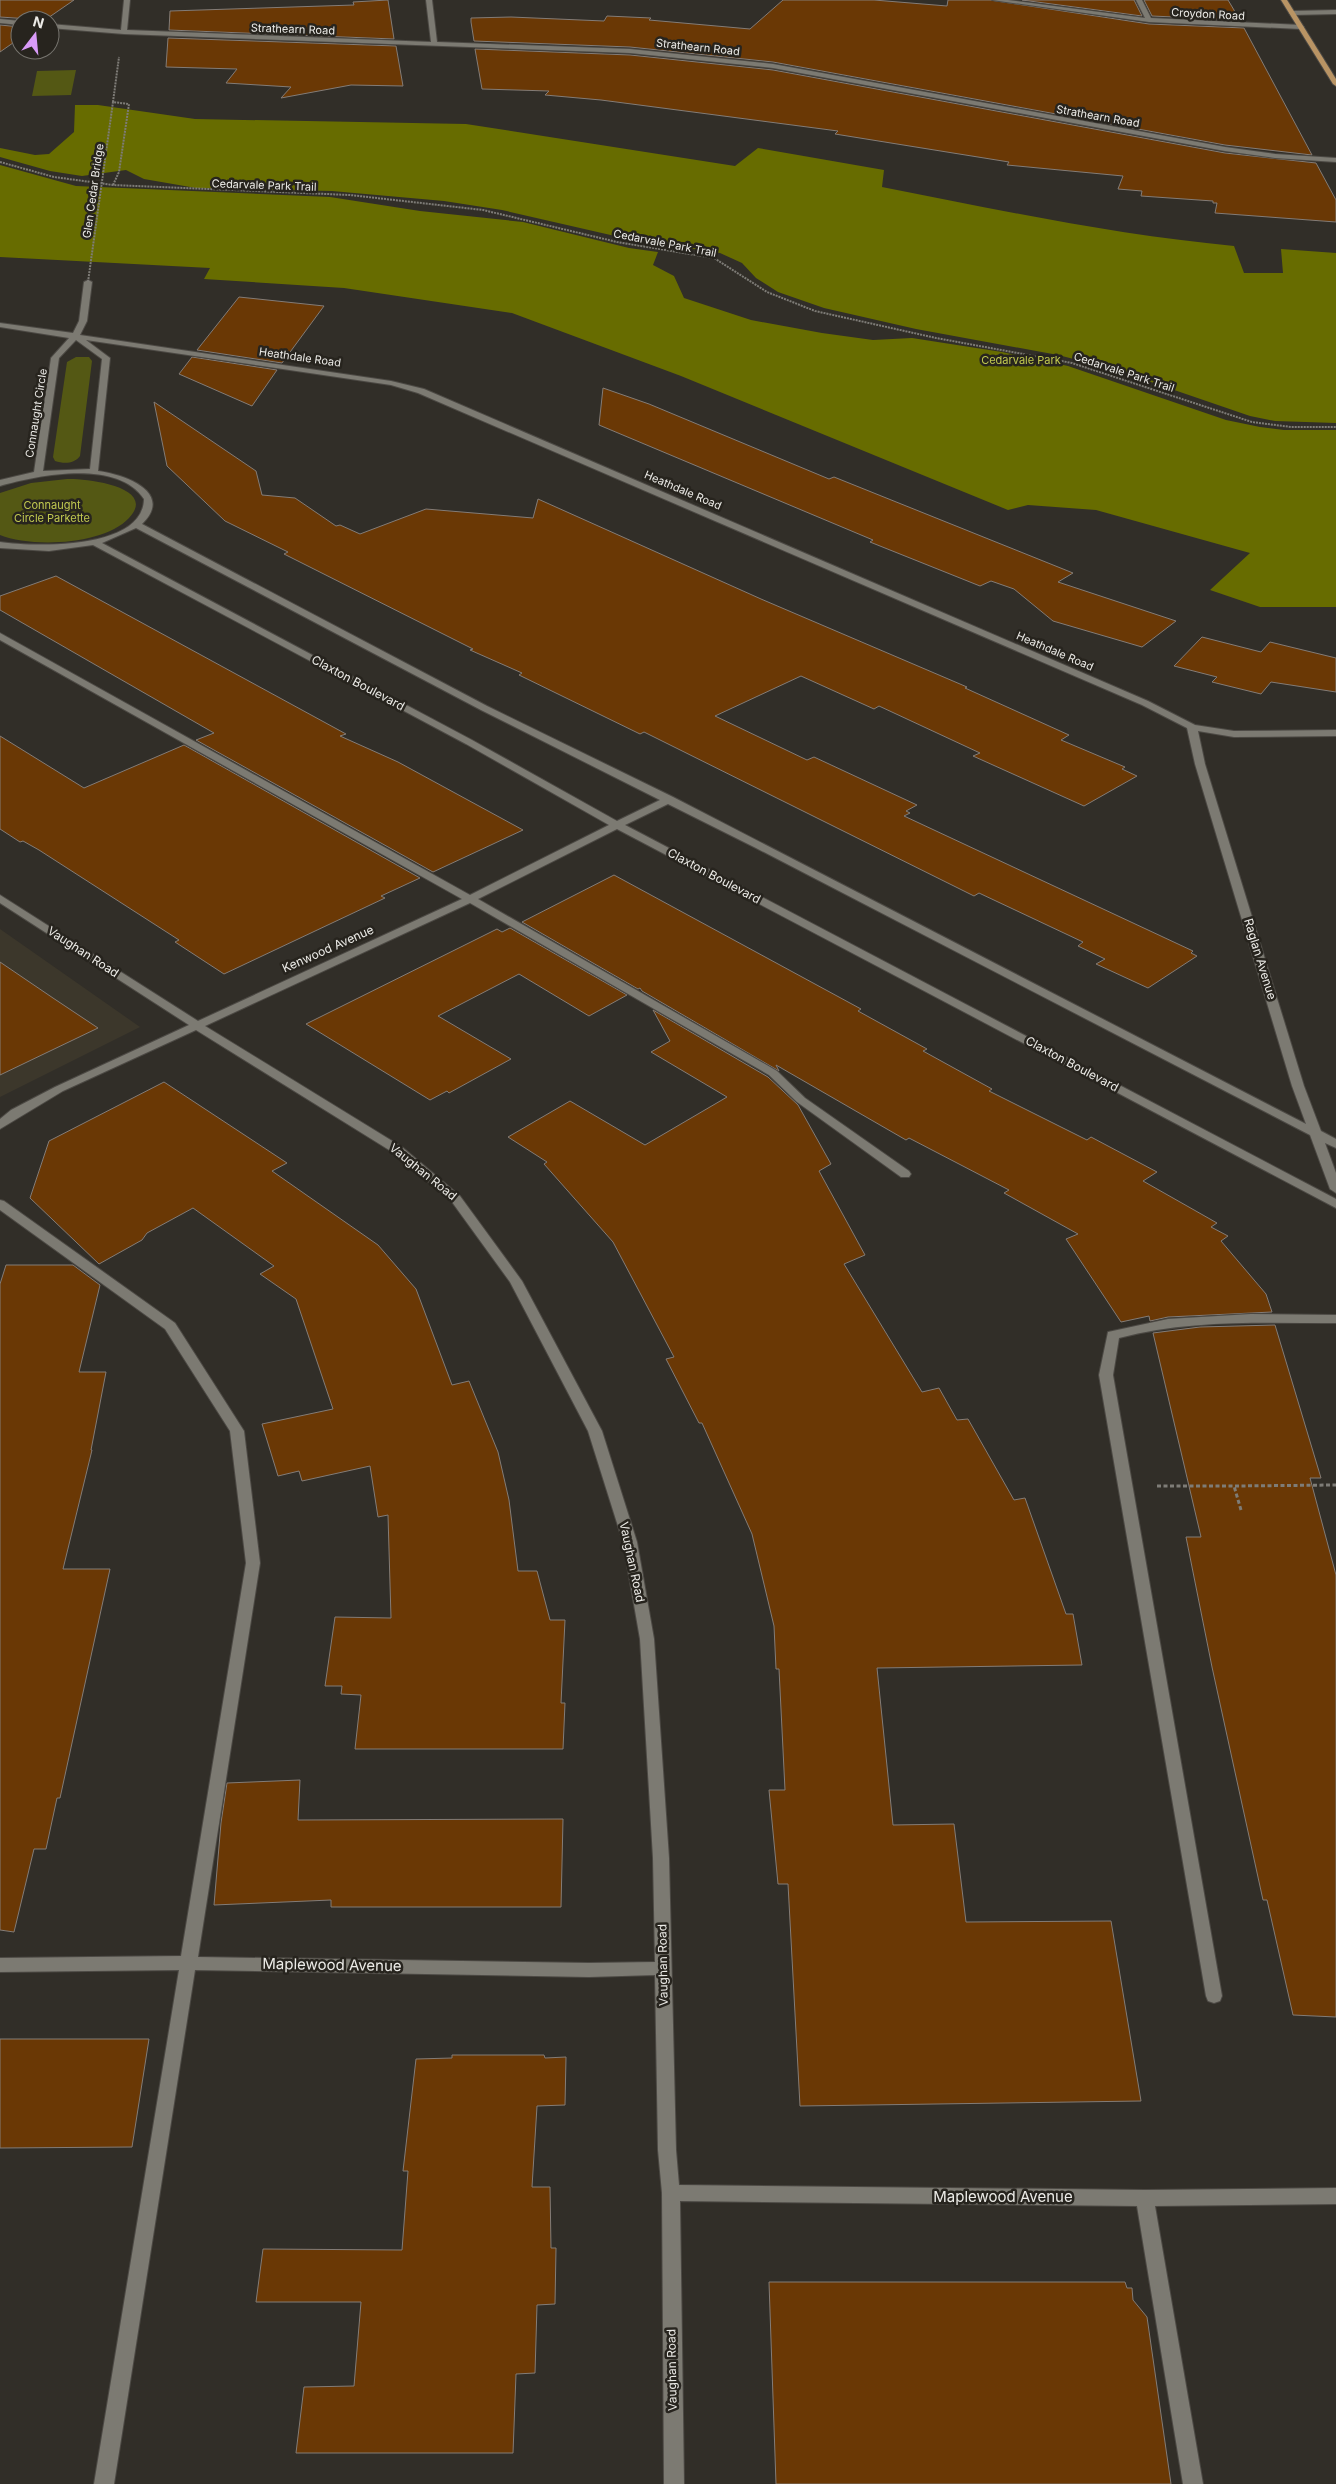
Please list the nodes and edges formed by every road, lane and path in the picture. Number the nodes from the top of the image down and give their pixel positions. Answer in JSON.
{"nodes":[{"id":1,"x":128,"y":0,"type":"edge"},
{"id":2,"x":429,"y":0,"type":"edge"},
{"id":3,"x":995,"y":0,"type":"edge"},
{"id":4,"x":1140,"y":0,"type":"edge"},
{"id":5,"x":1284,"y":0,"type":"edge"},
{"id":6,"x":1336,"y":12,"type":"edge"},
{"id":7,"x":1292,"y":13,"type":"junction"},
{"id":8,"x":1149,"y":20,"type":"junction"},
{"id":9,"x":60,"y":27,"type":"edge"},
{"id":10,"x":1301,"y":27,"type":"junction"},
{"id":11,"x":124,"y":32,"type":"junction"},
{"id":12,"x":434,"y":44,"type":"junction"},
{"id":13,"x":1336,"y":84,"type":"edge"},
{"id":14,"x":113,"y":102,"type":"junction"},
{"id":15,"x":1336,"y":160,"type":"edge"},
{"id":16,"x":0,"y":162,"type":"edge"},
{"id":17,"x":113,"y":186,"type":"junction"},
{"id":18,"x":88,"y":282,"type":"joint"},
{"id":19,"x":0,"y":325,"type":"edge"},
{"id":20,"x":75,"y":336,"type":"junction"},
{"id":21,"x":1336,"y":427,"type":"edge"},
{"id":22,"x":94,"y":473,"type":"junction"},
{"id":23,"x":38,"y":474,"type":"junction"},
{"id":24,"x":0,"y":483,"type":"edge"},
{"id":25,"x":136,"y":524,"type":"junction"},
{"id":26,"x":94,"y":542,"type":"junction"},
{"id":27,"x":0,"y":545,"type":"edge"},
{"id":28,"x":0,"y":636,"type":"edge"},
{"id":29,"x":1192,"y":726,"type":"junction"},
{"id":30,"x":1336,"y":733,"type":"edge"},
{"id":31,"x":669,"y":799,"type":"junction"},
{"id":32,"x":617,"y":825,"type":"junction"},
{"id":33,"x":0,"y":898,"type":"edge"},
{"id":34,"x":470,"y":899,"type":"junction"},
{"id":35,"x":195,"y":1024,"type":"junction"},
{"id":36,"x":0,"y":1125,"type":"edge"},
{"id":37,"x":1318,"y":1136,"type":"junction"},
{"id":38,"x":1336,"y":1144,"type":"edge"},
{"id":39,"x":905,"y":1174,"type":"dead end"},
{"id":40,"x":1336,"y":1189,"type":"edge"},
{"id":41,"x":0,"y":1204,"type":"edge"},
{"id":42,"x":1336,"y":1204,"type":"edge"},
{"id":43,"x":1336,"y":1319,"type":"edge"},
{"id":44,"x":1336,"y":1484,"type":"edge"},
{"id":45,"x":1125,"y":1486,"type":"junction"},
{"id":46,"x":1234,"y":1486,"type":"junction"},
{"id":47,"x":1241,"y":1510,"type":"dead end"},
{"id":48,"x":186,"y":1963,"type":"junction"},
{"id":49,"x":0,"y":1965,"type":"edge"},
{"id":50,"x":663,"y":1968,"type":"junction"},
{"id":51,"x":1214,"y":1996,"type":"dead end"},
{"id":52,"x":671,"y":2193,"type":"junction"},
{"id":53,"x":1336,"y":2196,"type":"edge"},
{"id":54,"x":1145,"y":2198,"type":"junction"},
{"id":55,"x":104,"y":2484,"type":"edge"},
{"id":56,"x":674,"y":2484,"type":"edge"},
{"id":57,"x":1193,"y":2484,"type":"edge"}],
"edges":[{"from":1,"to":11,"type":"street"},
{"from":2,"to":12,"type":"street"},
{"from":3,"to":8,"type":"street","name":"Croydon Road"},
{"from":4,"to":8,"type":"street"},
{"from":5,"to":7,"type":"main road"},
{"from":6,"to":7,"type":"street"},
{"from":7,"to":10,"type":"main road"},
{"from":8,"to":10,"type":"street","name":"Croydon Road"},
{"from":9,"to":11,"type":"street","name":"Strathearn Road"},
{"from":10,"to":13,"type":"main road"},
{"from":11,"to":12,"type":"street","name":"Strathearn Road"},
{"from":11,"to":14,"type":"path","name":"Glen Cedar Bridge"},
{"from":12,"to":15,"type":"street","name":"Strathearn Road"},
{"from":14,"to":17,"type":"path"},
{"from":14,"to":18,"type":"path","name":"Glen Cedar Bridge","bridge":true},
{"from":16,"to":17,"type":"path","name":"Cedarvale Park Trail"},
{"from":17,"to":21,"type":"path","name":"Cedarvale Park Trail"},
{"from":18,"to":20,"type":"street"},
{"from":19,"to":20,"type":"street","name":"Heathdale Road"},
{"from":20,"to":22,"type":"street"},
{"from":20,"to":23,"type":"street","name":"Connaught Circle"},
{"from":20,"to":29,"type":"street","name":"Heathdale Road"},
{"from":22,"to":23,"type":"street","name":"Connaught Circle"},
{"from":22,"to":25,"type":"street","name":"Connaught Circle"},
{"from":23,"to":24,"type":"street","name":"Connaught Circle"},
{"from":25,"to":26,"type":"street"},
{"from":25,"to":31,"type":"street"},
{"from":26,"to":27,"type":"street"},
{"from":26,"to":32,"type":"street","name":"Claxton Boulevard"},
{"from":28,"to":34,"type":"street"},
{"from":29,"to":30,"type":"street","name":"Heathdale Road"},
{"from":29,"to":37,"type":"street","name":"Raglan Avenue"},
{"from":31,"to":32,"type":"street","name":"Kenwood Avenue"},
{"from":31,"to":37,"type":"street"},
{"from":32,"to":34,"type":"street","name":"Kenwood Avenue"},
{"from":32,"to":42,"type":"street","name":"Claxton Boulevard"},
{"from":33,"to":35,"type":"street","name":"Vaughan Road"},
{"from":34,"to":35,"type":"street","name":"Kenwood Avenue"},
{"from":34,"to":39,"type":"street"},
{"from":35,"to":36,"type":"street","name":"Kenwood Avenue"},
{"from":35,"to":50,"type":"street","name":"Vaughan Road"},
{"from":37,"to":38,"type":"street"},
{"from":37,"to":40,"type":"street","name":"Raglan Avenue"},
{"from":41,"to":48,"type":"street"},
{"from":43,"to":45,"type":"street"},
{"from":44,"to":46,"type":"path"},
{"from":45,"to":46,"type":"path"},
{"from":45,"to":51,"type":"street"},
{"from":46,"to":47,"type":"path"},
{"from":48,"to":49,"type":"street","name":"Maplewood Avenue"},
{"from":48,"to":50,"type":"street","name":"Maplewood Avenue"},
{"from":48,"to":55,"type":"street"},
{"from":50,"to":52,"type":"street","name":"Vaughan Road"},
{"from":52,"to":54,"type":"street","name":"Maplewood Avenue"},
{"from":52,"to":56,"type":"street","name":"Vaughan Road"},
{"from":53,"to":54,"type":"street","name":"Maplewood Avenue"},
{"from":54,"to":57,"type":"street"}]}
